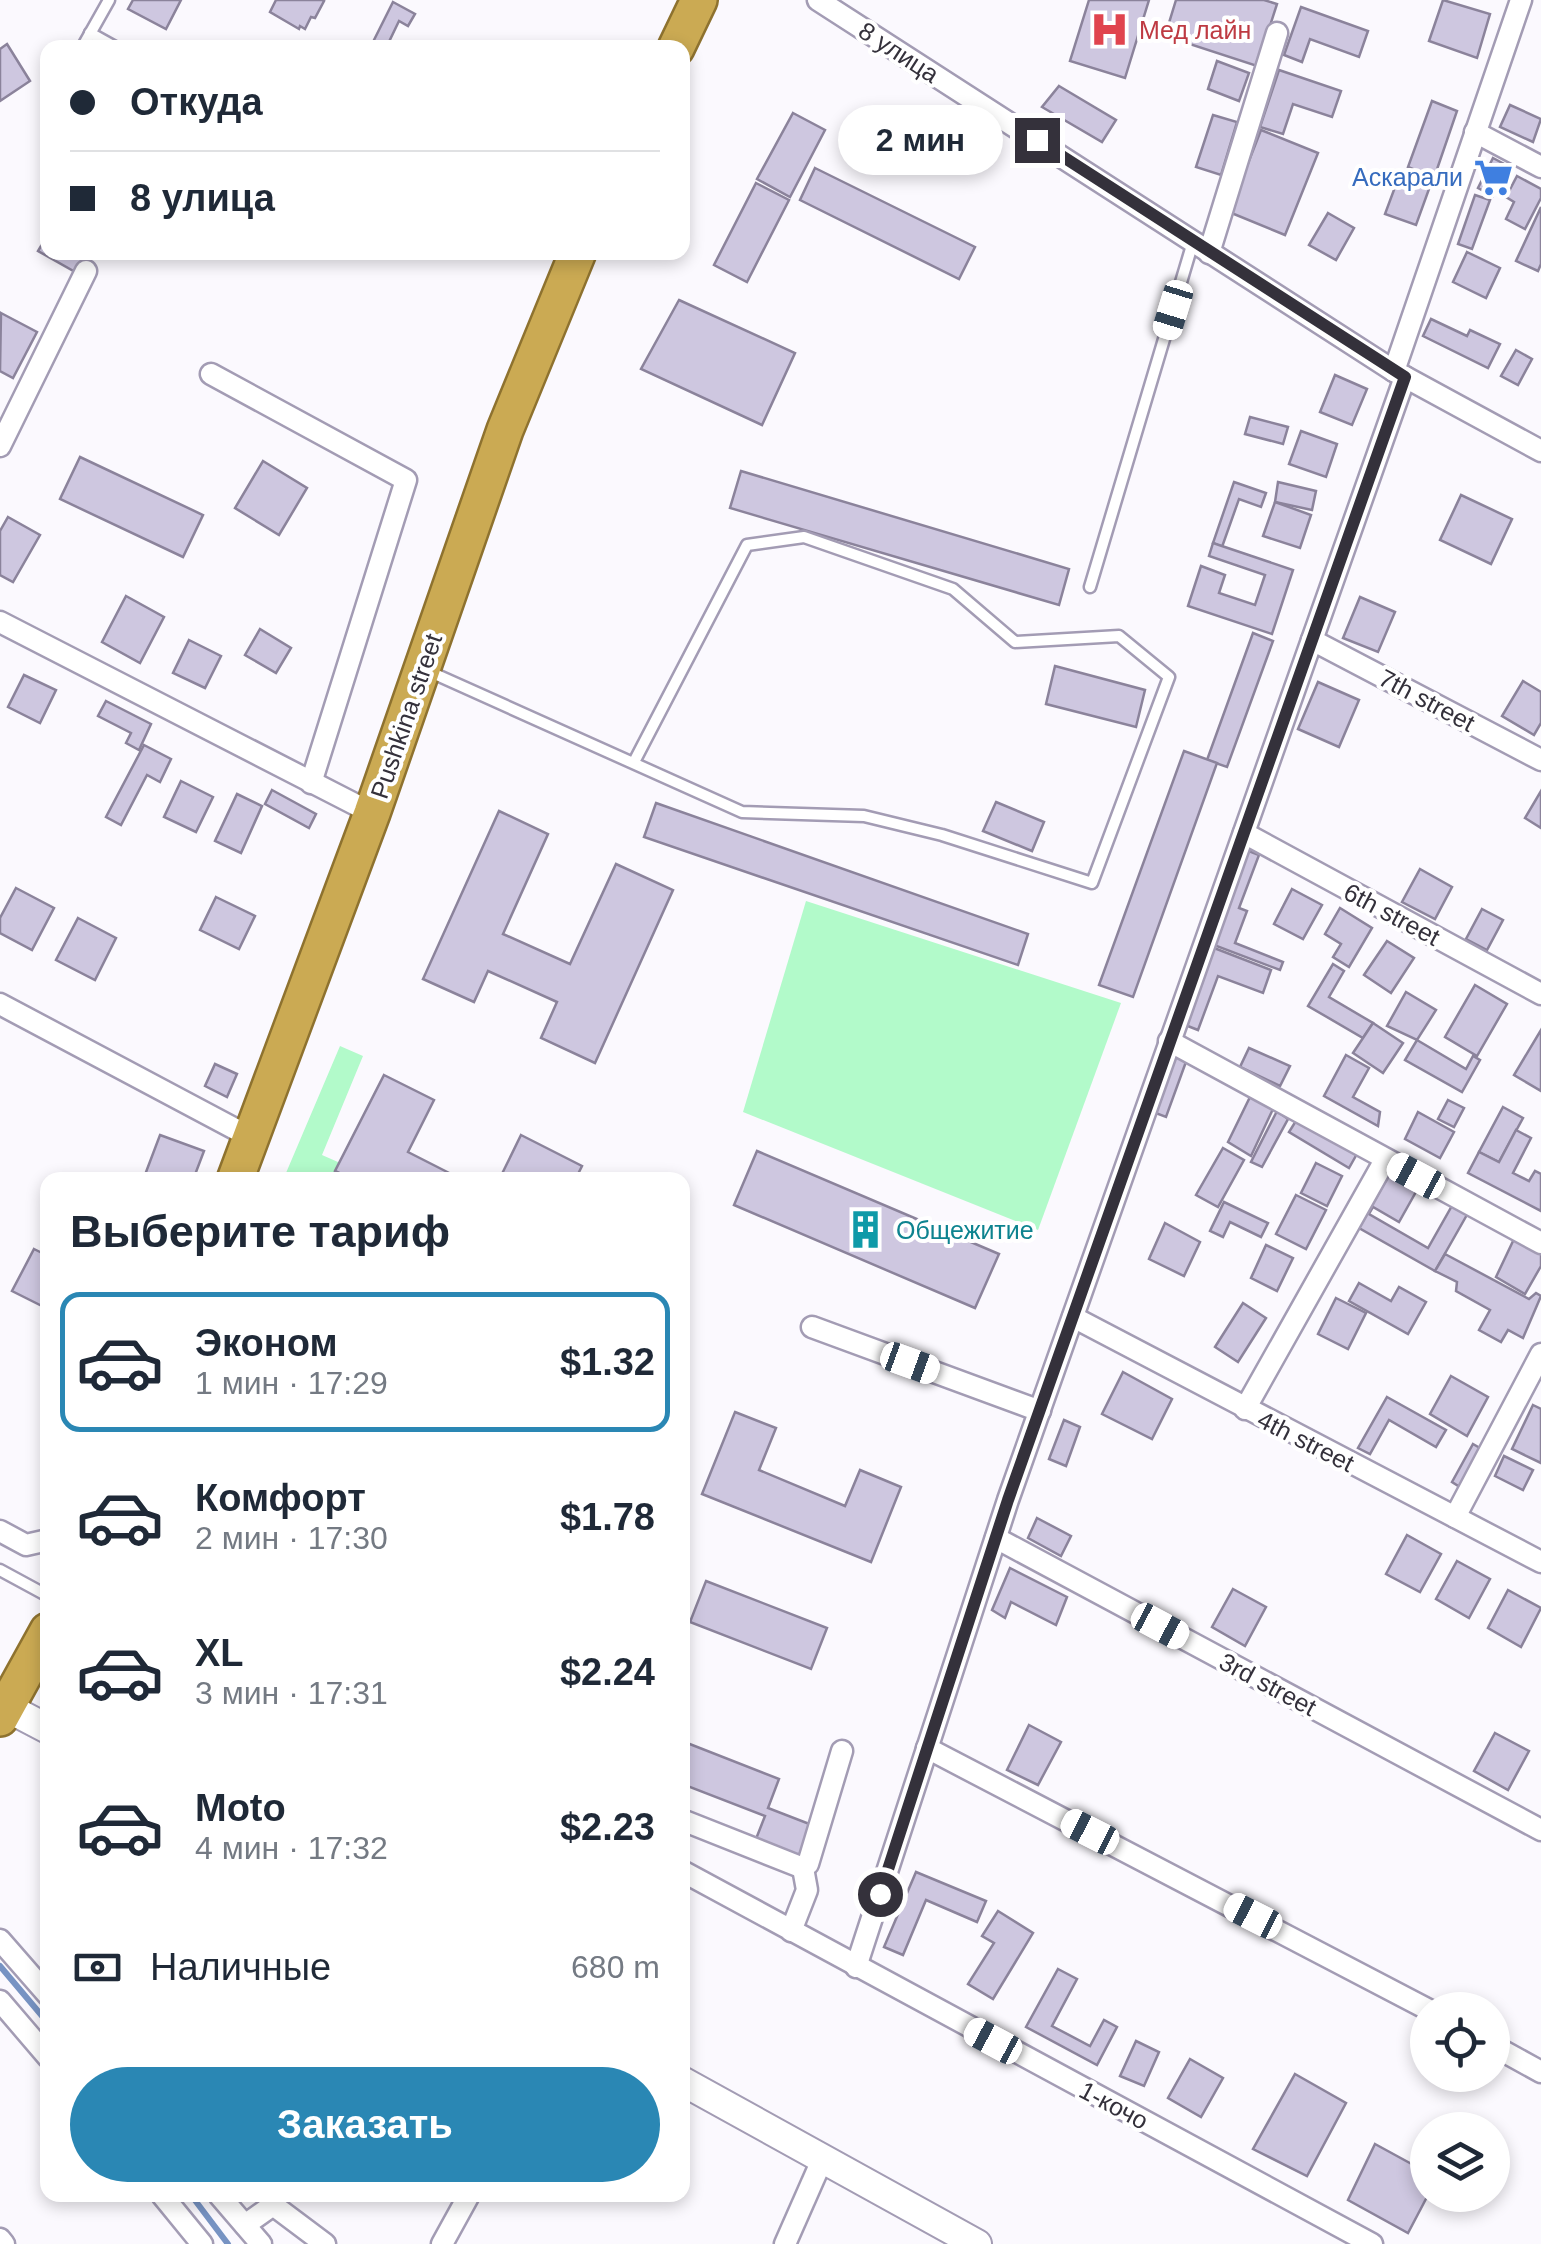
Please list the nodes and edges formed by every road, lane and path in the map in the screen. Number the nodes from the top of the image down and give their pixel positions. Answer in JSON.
{"nodes":[{"id":1,"x":109,"y":0,"type":"edge"},
{"id":2,"x":699,"y":0,"type":"edge"},
{"id":3,"x":818,"y":0,"type":"edge"},
{"id":4,"x":1521,"y":0,"type":"edge"},
{"id":5,"x":90,"y":33,"type":"junction"},
{"id":6,"x":1277,"y":33,"type":"dead end"},
{"id":7,"x":86,"y":40,"type":"edge"},
{"id":8,"x":102,"y":40,"type":"edge"},
{"id":9,"x":680,"y":40,"type":"edge"},
{"id":10,"x":1475,"y":132,"type":"junction"},
{"id":11,"x":1541,"y":167,"type":"edge"},
{"id":12,"x":1202,"y":247,"type":"junction"},
{"id":13,"x":575,"y":260,"type":"edge"},
{"id":14,"x":86,"y":272,"type":"dead end"},
{"id":15,"x":211,"y":374,"type":"dead end"},
{"id":16,"x":1400,"y":374,"type":"junction"},
{"id":17,"x":0,"y":446,"type":"edge"},
{"id":18,"x":1541,"y":451,"type":"edge"},
{"id":19,"x":1090,"y":587,"type":"dead end"},
{"id":20,"x":0,"y":622,"type":"edge"},
{"id":21,"x":1312,"y":640,"type":"junction"},
{"id":22,"x":422,"y":669,"type":"junction"},
{"id":23,"x":1541,"y":760,"type":"edge"},
{"id":24,"x":634,"y":762,"type":"junction"},
{"id":25,"x":312,"y":783,"type":"junction"},
{"id":26,"x":372,"y":813,"type":"junction"},
{"id":27,"x":1244,"y":833,"type":"junction"},
{"id":28,"x":1541,"y":994,"type":"edge"},
{"id":29,"x":0,"y":1004,"type":"edge"},
{"id":30,"x":1168,"y":1042,"type":"junction"},
{"id":31,"x":252,"y":1138,"type":"junction"},
{"id":32,"x":1384,"y":1160,"type":"junction"},
{"id":33,"x":238,"y":1172,"type":"edge"},
{"id":34,"x":1541,"y":1243,"type":"edge"},
{"id":35,"x":1073,"y":1317,"type":"junction"},
{"id":36,"x":812,"y":1327,"type":"dead end"},
{"id":37,"x":1541,"y":1354,"type":"edge"},
{"id":38,"x":1245,"y":1409,"type":"junction"},
{"id":39,"x":1040,"y":1411,"type":"junction"},
{"id":40,"x":1455,"y":1517,"type":"junction"},
{"id":41,"x":0,"y":1531,"type":"edge"},
{"id":42,"x":996,"y":1538,"type":"junction"},
{"id":43,"x":40,"y":1542,"type":"edge"},
{"id":44,"x":1541,"y":1562,"type":"edge"},
{"id":45,"x":0,"y":1570,"type":"edge"},
{"id":46,"x":40,"y":1592,"type":"edge"},
{"id":47,"x":40,"y":1645,"type":"edge"},
{"id":48,"x":3,"y":1712,"type":"edge"},
{"id":49,"x":40,"y":1726,"type":"edge"},
{"id":50,"x":927,"y":1748,"type":"junction"},
{"id":51,"x":842,"y":1751,"type":"dead end"},
{"id":52,"x":690,"y":1823,"type":"edge"},
{"id":53,"x":1541,"y":1830,"type":"edge"},
{"id":54,"x":803,"y":1868,"type":"junction"},
{"id":55,"x":690,"y":1875,"type":"edge"},
{"id":56,"x":791,"y":1931,"type":"junction"},
{"id":57,"x":0,"y":1940,"type":"edge"},
{"id":58,"x":856,"y":1967,"type":"junction"},
{"id":59,"x":40,"y":1986,"type":"edge"},
{"id":60,"x":1410,"y":2000,"type":"edge"},
{"id":61,"x":0,"y":2001,"type":"edge"},
{"id":62,"x":40,"y":2048,"type":"edge"},
{"id":63,"x":1510,"y":2055,"type":"edge"},
{"id":64,"x":1541,"y":2072,"type":"edge"},
{"id":65,"x":690,"y":2085,"type":"edge"},
{"id":66,"x":822,"y":2160,"type":"junction"},
{"id":67,"x":168,"y":2202,"type":"edge"},
{"id":68,"x":225,"y":2202,"type":"edge"},
{"id":69,"x":466,"y":2202,"type":"edge"},
{"id":70,"x":245,"y":2225,"type":"junction"},
{"id":71,"x":202,"y":2244,"type":"edge"},
{"id":72,"x":260,"y":2244,"type":"edge"},
{"id":73,"x":325,"y":2244,"type":"edge"},
{"id":74,"x":442,"y":2244,"type":"edge"},
{"id":75,"x":785,"y":2244,"type":"edge"},
{"id":76,"x":977,"y":2244,"type":"edge"},
{"id":77,"x":1372,"y":2244,"type":"edge"}],
"edges":[{"from":1,"to":5,"type":"lane"},
{"from":2,"to":9,"type":"highway"},
{"from":3,"to":12,"type":"street","name":"8 улица"},
{"from":4,"to":10,"type":"street"},
{"from":5,"to":7,"type":"lane"},
{"from":5,"to":8,"type":"lane"},
{"from":6,"to":12,"type":"street"},
{"from":10,"to":11,"type":"street"},
{"from":10,"to":16,"type":"street"},
{"from":12,"to":16,"type":"street","name":"8 улица"},
{"from":12,"to":19,"type":"lane"},
{"from":13,"to":22,"type":"highway","name":"Pushkina street"},
{"from":14,"to":17,"type":"street"},
{"from":15,"to":25,"type":"street"},
{"from":16,"to":18,"type":"street","name":"8 улица"},
{"from":16,"to":21,"type":"street"},
{"from":20,"to":25,"type":"street"},
{"from":21,"to":23,"type":"street","name":"7th street"},
{"from":21,"to":27,"type":"street"},
{"from":22,"to":24,"type":"lane"},
{"from":22,"to":26,"type":"highway","name":"Pushkina street"},
{"from":24,"to":24,"type":"lane"},
{"from":25,"to":26,"type":"street"},
{"from":26,"to":31,"type":"highway","name":"Pushkina street"},
{"from":27,"to":28,"type":"street","name":"6th street"},
{"from":27,"to":30,"type":"street"},
{"from":29,"to":31,"type":"street"},
{"from":30,"to":32,"type":"street"},
{"from":30,"to":35,"type":"street"},
{"from":31,"to":33,"type":"highway","name":"Pushkina street"},
{"from":32,"to":34,"type":"street"},
{"from":32,"to":38,"type":"street"},
{"from":35,"to":38,"type":"street","name":"4th street"},
{"from":35,"to":39,"type":"street"},
{"from":36,"to":39,"type":"street"},
{"from":37,"to":40,"type":"street"},
{"from":38,"to":40,"type":"street","name":"4th street"},
{"from":39,"to":42,"type":"street"},
{"from":40,"to":44,"type":"street","name":"4th street"},
{"from":41,"to":43,"type":"street"},
{"from":42,"to":50,"type":"street"},
{"from":42,"to":53,"type":"street","name":"3rd street"},
{"from":45,"to":46,"type":"lane"},
{"from":47,"to":48,"type":"highway"},
{"from":48,"to":49,"type":"street"},
{"from":50,"to":58,"type":"street"},
{"from":50,"to":60,"type":"street"},
{"from":51,"to":54,"type":"street"},
{"from":52,"to":54,"type":"street"},
{"from":54,"to":56,"type":"street"},
{"from":55,"to":56,"type":"street","name":"1-кочо"},
{"from":56,"to":58,"type":"street","name":"1-кочо"},
{"from":57,"to":59,"type":"street"},
{"from":58,"to":77,"type":"street","name":"1-кочо"},
{"from":61,"to":62,"type":"street"},
{"from":63,"to":64,"type":"street"},
{"from":65,"to":66,"type":"street"},
{"from":66,"to":75,"type":"street"},
{"from":66,"to":76,"type":"street"},
{"from":67,"to":71,"type":"street"},
{"from":68,"to":70,"type":"street"},
{"from":69,"to":74,"type":"street"},
{"from":70,"to":72,"type":"street"},
{"from":70,"to":73,"type":"street"}]}
